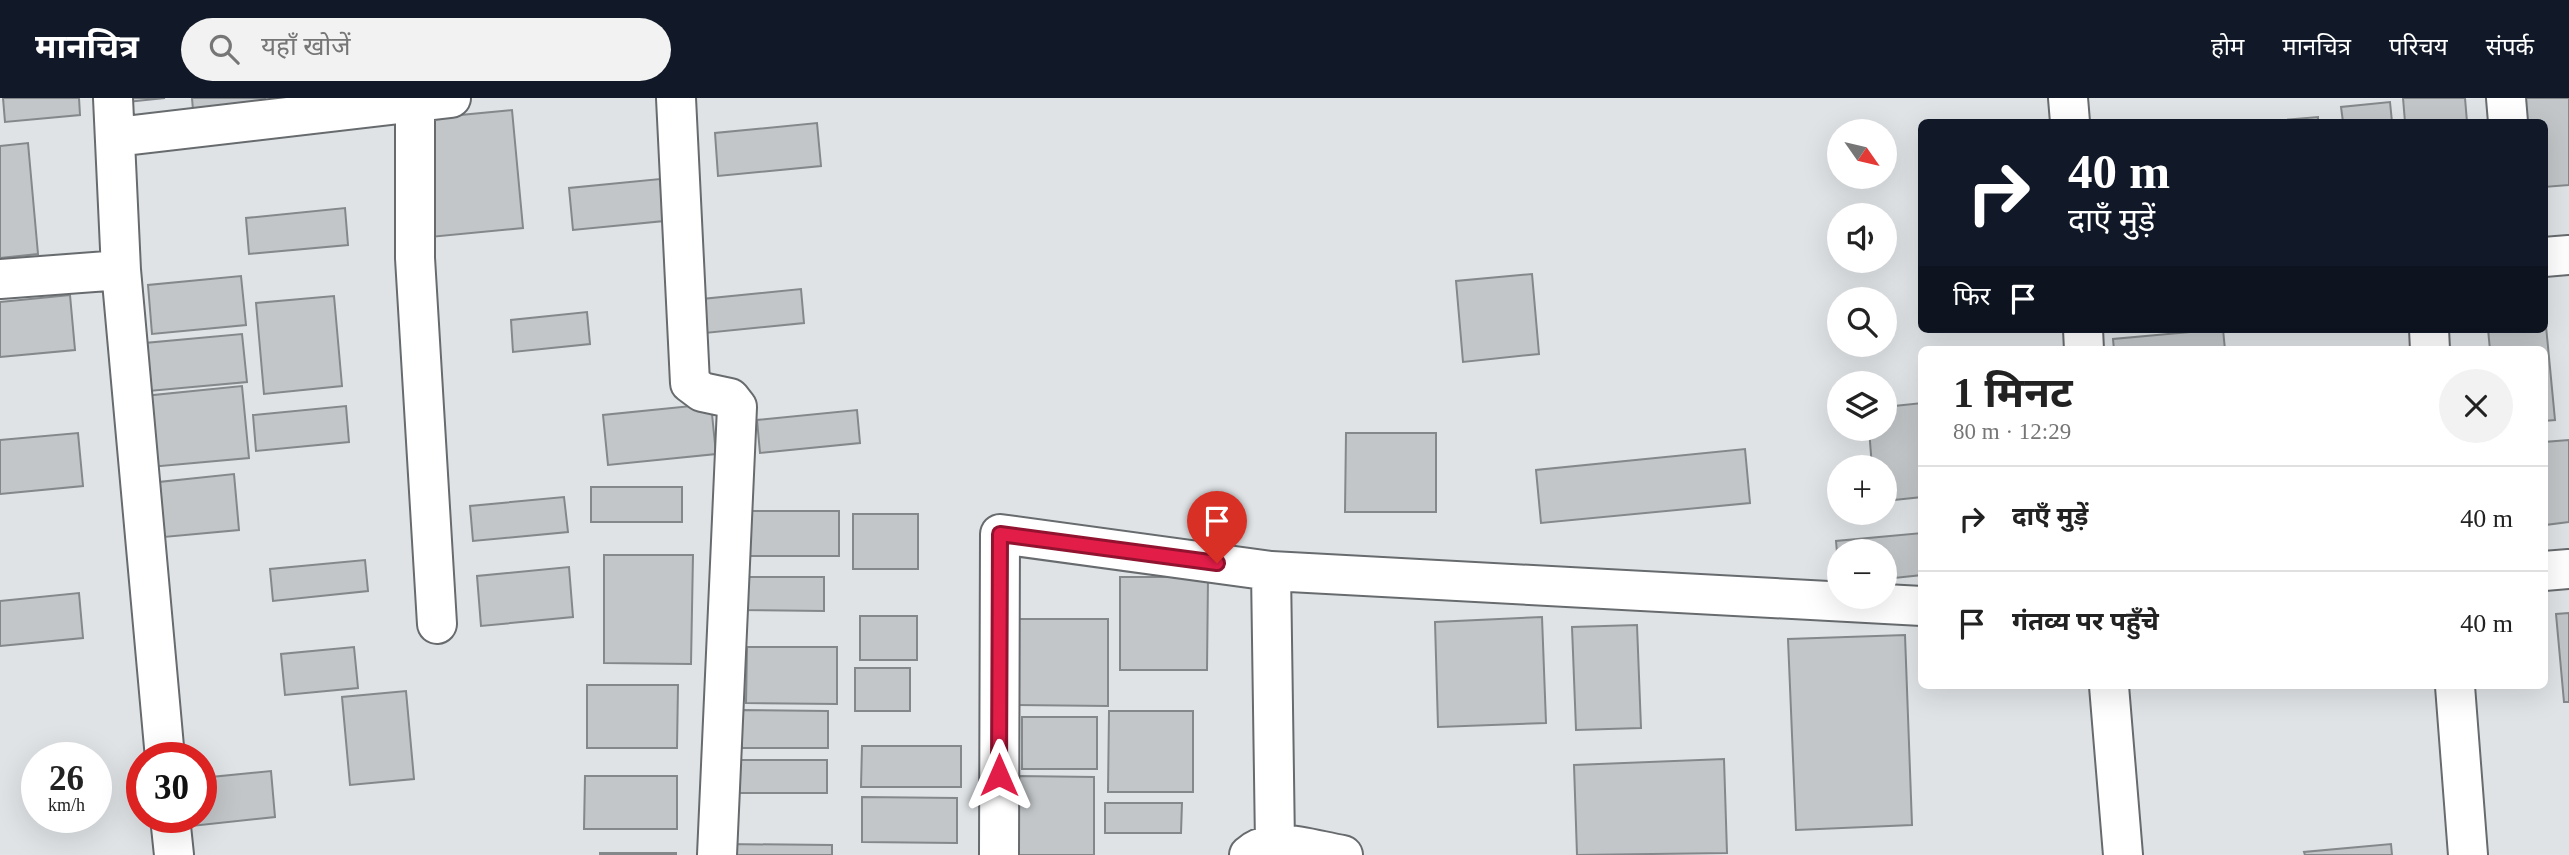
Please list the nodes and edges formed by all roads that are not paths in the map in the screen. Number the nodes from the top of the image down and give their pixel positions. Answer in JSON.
{"nodes":[{"id":1,"x":113,"y":98,"type":"edge"},
{"id":2,"x":676,"y":98,"type":"edge"},
{"id":3,"x":2068,"y":98,"type":"edge"},
{"id":4,"x":2506,"y":98,"type":"edge"},
{"id":5,"x":433,"y":100,"type":"edge"},
{"id":6,"x":2070,"y":119,"type":"edge"},
{"id":7,"x":2508,"y":119,"type":"edge"},
{"id":8,"x":116,"y":137,"type":"junction"},
{"id":9,"x":2569,"y":255,"type":"edge"},
{"id":10,"x":2548,"y":257,"type":"edge"},
{"id":11,"x":121,"y":270,"type":"junction"},
{"id":12,"x":0,"y":279,"type":"edge"},
{"id":13,"x":2569,"y":569,"type":"edge"},
{"id":14,"x":1271,"y":570,"type":"junction"},
{"id":15,"x":2548,"y":571,"type":"edge"},
{"id":16,"x":1918,"y":606,"type":"edge"},
{"id":17,"x":437,"y":624,"type":"dead end"},
{"id":18,"x":2109,"y":689,"type":"edge"},
{"id":19,"x":2455,"y":689,"type":"edge"},
{"id":20,"x":164,"y":742,"type":"edge"},
{"id":21,"x":171,"y":833,"type":"edge"},
{"id":22,"x":1262,"y":850,"type":"edge"},
{"id":23,"x":173,"y":855,"type":"edge"},
{"id":24,"x":717,"y":855,"type":"edge"},
{"id":25,"x":999,"y":855,"type":"edge"},
{"id":26,"x":1343,"y":855,"type":"edge"},
{"id":27,"x":2123,"y":855,"type":"edge"},
{"id":28,"x":2468,"y":855,"type":"edge"}],
"edges":[{"from":1,"to":8,"type":"street"},
{"from":2,"to":24,"type":"street"},
{"from":3,"to":6,"type":"street"},
{"from":4,"to":7,"type":"street"},
{"from":5,"to":8,"type":"street"},
{"from":5,"to":17,"type":"street"},
{"from":8,"to":11,"type":"street"},
{"from":9,"to":10,"type":"street"},
{"from":11,"to":12,"type":"street"},
{"from":11,"to":20,"type":"street"},
{"from":13,"to":15,"type":"street"},
{"from":14,"to":16,"type":"street"},
{"from":14,"to":22,"type":"street"},
{"from":14,"to":25,"type":"street"},
{"from":18,"to":27,"type":"street"},
{"from":19,"to":28,"type":"street"},
{"from":21,"to":23,"type":"street"},
{"from":22,"to":26,"type":"street"}]}
